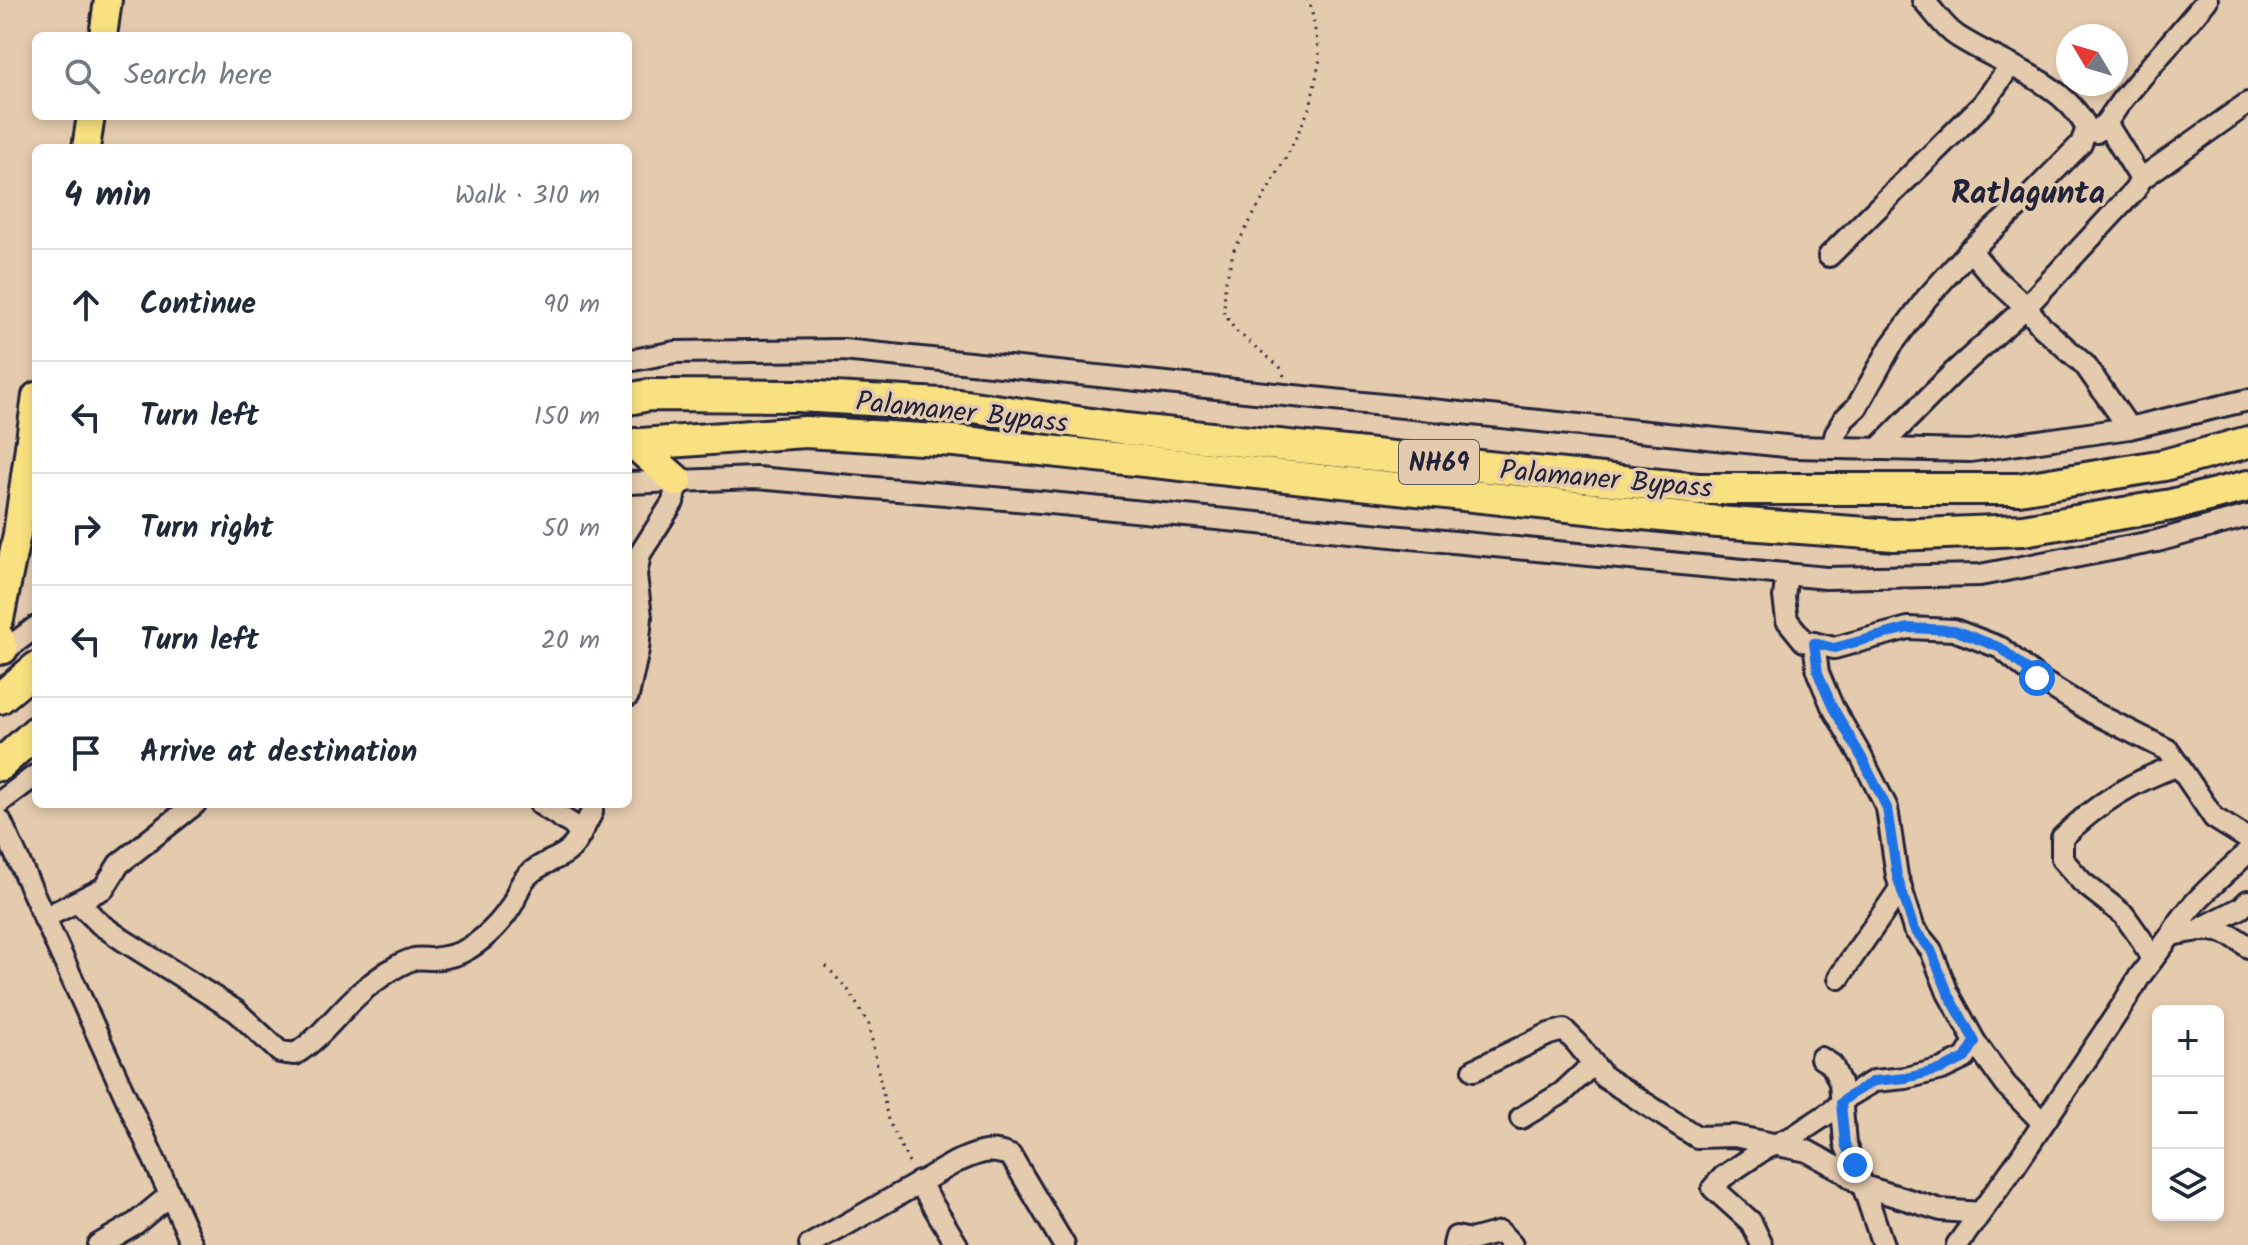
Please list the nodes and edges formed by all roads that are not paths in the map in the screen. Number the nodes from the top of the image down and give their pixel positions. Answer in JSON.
{"nodes":[{"id":1,"x":108,"y":0,"type":"edge"},
{"id":2,"x":1923,"y":0,"type":"edge"},
{"id":3,"x":2207,"y":0,"type":"edge"},
{"id":4,"x":104,"y":32,"type":"edge"},
{"id":5,"x":2010,"y":66,"type":"junction"},
{"id":6,"x":2248,"y":103,"type":"edge"},
{"id":7,"x":90,"y":120,"type":"edge"},
{"id":8,"x":2106,"y":123,"type":"junction"},
{"id":9,"x":87,"y":144,"type":"edge"},
{"id":10,"x":2081,"y":144,"type":"junction"},
{"id":11,"x":2141,"y":179,"type":"junction"},
{"id":12,"x":1970,"y":250,"type":"junction"},
{"id":13,"x":1829,"y":256,"type":"dead end"},
{"id":14,"x":2026,"y":307,"type":"junction"},
{"id":15,"x":632,"y":360,"type":"edge"},
{"id":16,"x":635,"y":393,"type":"edge"},
{"id":17,"x":2248,"y":400,"type":"edge"},
{"id":18,"x":32,"y":425,"type":"edge"},
{"id":19,"x":2129,"y":428,"type":"junction"},
{"id":20,"x":2248,"y":442,"type":"edge"},
{"id":21,"x":632,"y":445,"type":"edge"},
{"id":22,"x":632,"y":446,"type":"edge"},
{"id":23,"x":1832,"y":448,"type":"junction"},
{"id":24,"x":1878,"y":449,"type":"junction"},
{"id":25,"x":677,"y":481,"type":"junction"},
{"id":26,"x":632,"y":483,"type":"edge"},
{"id":27,"x":2248,"y":486,"type":"edge"},
{"id":28,"x":2248,"y":516,"type":"edge"},
{"id":29,"x":1787,"y":574,"type":"junction"},
{"id":30,"x":0,"y":619,"type":"edge"},
{"id":31,"x":32,"y":629,"type":"edge"},
{"id":32,"x":1814,"y":643,"type":"junction"},
{"id":33,"x":1,"y":647,"type":"edge"},
{"id":34,"x":32,"y":671,"type":"edge"},
{"id":35,"x":632,"y":678,"type":"edge"},
{"id":36,"x":0,"y":698,"type":"edge"},
{"id":37,"x":32,"y":736,"type":"edge"},
{"id":38,"x":0,"y":765,"type":"edge"},
{"id":39,"x":2179,"y":765,"type":"junction"},
{"id":40,"x":32,"y":778,"type":"edge"},
{"id":41,"x":0,"y":802,"type":"edge"},
{"id":42,"x":190,"y":808,"type":"edge"},
{"id":43,"x":546,"y":808,"type":"edge"},
{"id":44,"x":592,"y":808,"type":"edge"},
{"id":45,"x":0,"y":820,"type":"edge"},
{"id":46,"x":580,"y":835,"type":"junction"},
{"id":47,"x":2248,"y":839,"type":"edge"},
{"id":48,"x":2248,"y":852,"type":"edge"},
{"id":49,"x":1901,"y":887,"type":"junction"},
{"id":50,"x":2248,"y":901,"type":"edge"},
{"id":51,"x":78,"y":902,"type":"junction"},
{"id":52,"x":44,"y":918,"type":"junction"},
{"id":53,"x":2202,"y":928,"type":"junction"},
{"id":54,"x":2168,"y":938,"type":"junction"},
{"id":55,"x":2248,"y":947,"type":"edge"},
{"id":56,"x":2147,"y":951,"type":"junction"},
{"id":57,"x":1839,"y":978,"type":"dead end"},
{"id":58,"x":1975,"y":1042,"type":"junction"},
{"id":59,"x":1821,"y":1058,"type":"dead end"},
{"id":60,"x":1593,"y":1064,"type":"junction"},
{"id":61,"x":1474,"y":1070,"type":"dead end"},
{"id":62,"x":1841,"y":1103,"type":"junction"},
{"id":63,"x":1521,"y":1118,"type":"dead end"},
{"id":64,"x":2043,"y":1123,"type":"junction"},
{"id":65,"x":1776,"y":1144,"type":"junction"},
{"id":66,"x":919,"y":1182,"type":"junction"},
{"id":67,"x":1863,"y":1186,"type":"junction"},
{"id":68,"x":170,"y":1195,"type":"junction"},
{"id":69,"x":1980,"y":1213,"type":"junction"},
{"id":70,"x":839,"y":1238,"type":"edge"},
{"id":71,"x":98,"y":1245,"type":"edge"},
{"id":72,"x":193,"y":1245,"type":"edge"},
{"id":73,"x":810,"y":1245,"type":"edge"},
{"id":74,"x":957,"y":1245,"type":"edge"},
{"id":75,"x":1064,"y":1245,"type":"edge"},
{"id":76,"x":1454,"y":1245,"type":"edge"},
{"id":77,"x":1512,"y":1245,"type":"edge"},
{"id":78,"x":1762,"y":1245,"type":"edge"},
{"id":79,"x":1883,"y":1245,"type":"edge"},
{"id":80,"x":1957,"y":1245,"type":"edge"}],
"edges":[{"from":1,"to":4,"type":"main road"},
{"from":2,"to":5,"type":"street"},
{"from":3,"to":8,"type":"street"},
{"from":5,"to":10,"type":"street"},
{"from":5,"to":13,"type":"street"},
{"from":6,"to":11,"type":"street"},
{"from":7,"to":9,"type":"main road"},
{"from":8,"to":10,"type":"street"},
{"from":8,"to":11,"type":"street"},
{"from":10,"to":12,"type":"street"},
{"from":11,"to":14,"type":"street"},
{"from":12,"to":14,"type":"street"},
{"from":12,"to":23,"type":"street"},
{"from":14,"to":19,"type":"street"},
{"from":14,"to":24,"type":"street"},
{"from":15,"to":23,"type":"street"},
{"from":16,"to":20,"type":"highway","name":"Palamaner Bypass","number":"NH69"},
{"from":17,"to":19,"type":"street"},
{"from":18,"to":30,"type":"main road"},
{"from":19,"to":24,"type":"street"},
{"from":21,"to":27,"type":"highway","name":"Palamaner Bypass","number":"NH69"},
{"from":22,"to":25,"type":"highway"},
{"from":23,"to":24,"type":"street"},
{"from":25,"to":26,"type":"street"},
{"from":25,"to":29,"type":"street"},
{"from":25,"to":35,"type":"street"},
{"from":28,"to":29,"type":"street"},
{"from":29,"to":32,"type":"street"},
{"from":31,"to":33,"type":"street"},
{"from":32,"to":39,"type":"street"},
{"from":32,"to":49,"type":"street"},
{"from":34,"to":36,"type":"highway"},
{"from":37,"to":38,"type":"highway"},
{"from":39,"to":47,"type":"street"},
{"from":39,"to":56,"type":"street"},
{"from":40,"to":41,"type":"street"},
{"from":42,"to":51,"type":"street"},
{"from":43,"to":46,"type":"street"},
{"from":44,"to":46,"type":"street"},
{"from":45,"to":52,"type":"street"},
{"from":46,"to":51,"type":"street"},
{"from":48,"to":54,"type":"street"},
{"from":49,"to":57,"type":"street"},
{"from":49,"to":58,"type":"street"},
{"from":50,"to":53,"type":"street"},
{"from":51,"to":52,"type":"street"},
{"from":52,"to":68,"type":"street"},
{"from":53,"to":54,"type":"street"},
{"from":53,"to":55,"type":"street"},
{"from":54,"to":56,"type":"street"},
{"from":56,"to":64,"type":"street"},
{"from":58,"to":62,"type":"street"},
{"from":58,"to":64,"type":"street"},
{"from":59,"to":62,"type":"street"},
{"from":60,"to":61,"type":"street"},
{"from":60,"to":63,"type":"street"},
{"from":60,"to":65,"type":"street"},
{"from":62,"to":65,"type":"street"},
{"from":62,"to":67,"type":"street"},
{"from":64,"to":69,"type":"street"},
{"from":65,"to":67,"type":"street"},
{"from":65,"to":78,"type":"street"},
{"from":66,"to":70,"type":"street"},
{"from":66,"to":74,"type":"street"},
{"from":66,"to":75,"type":"street"},
{"from":67,"to":69,"type":"street"},
{"from":67,"to":79,"type":"street"},
{"from":68,"to":71,"type":"street"},
{"from":68,"to":72,"type":"street"},
{"from":69,"to":80,"type":"street"},
{"from":70,"to":73,"type":"street"},
{"from":76,"to":77,"type":"street"}]}
